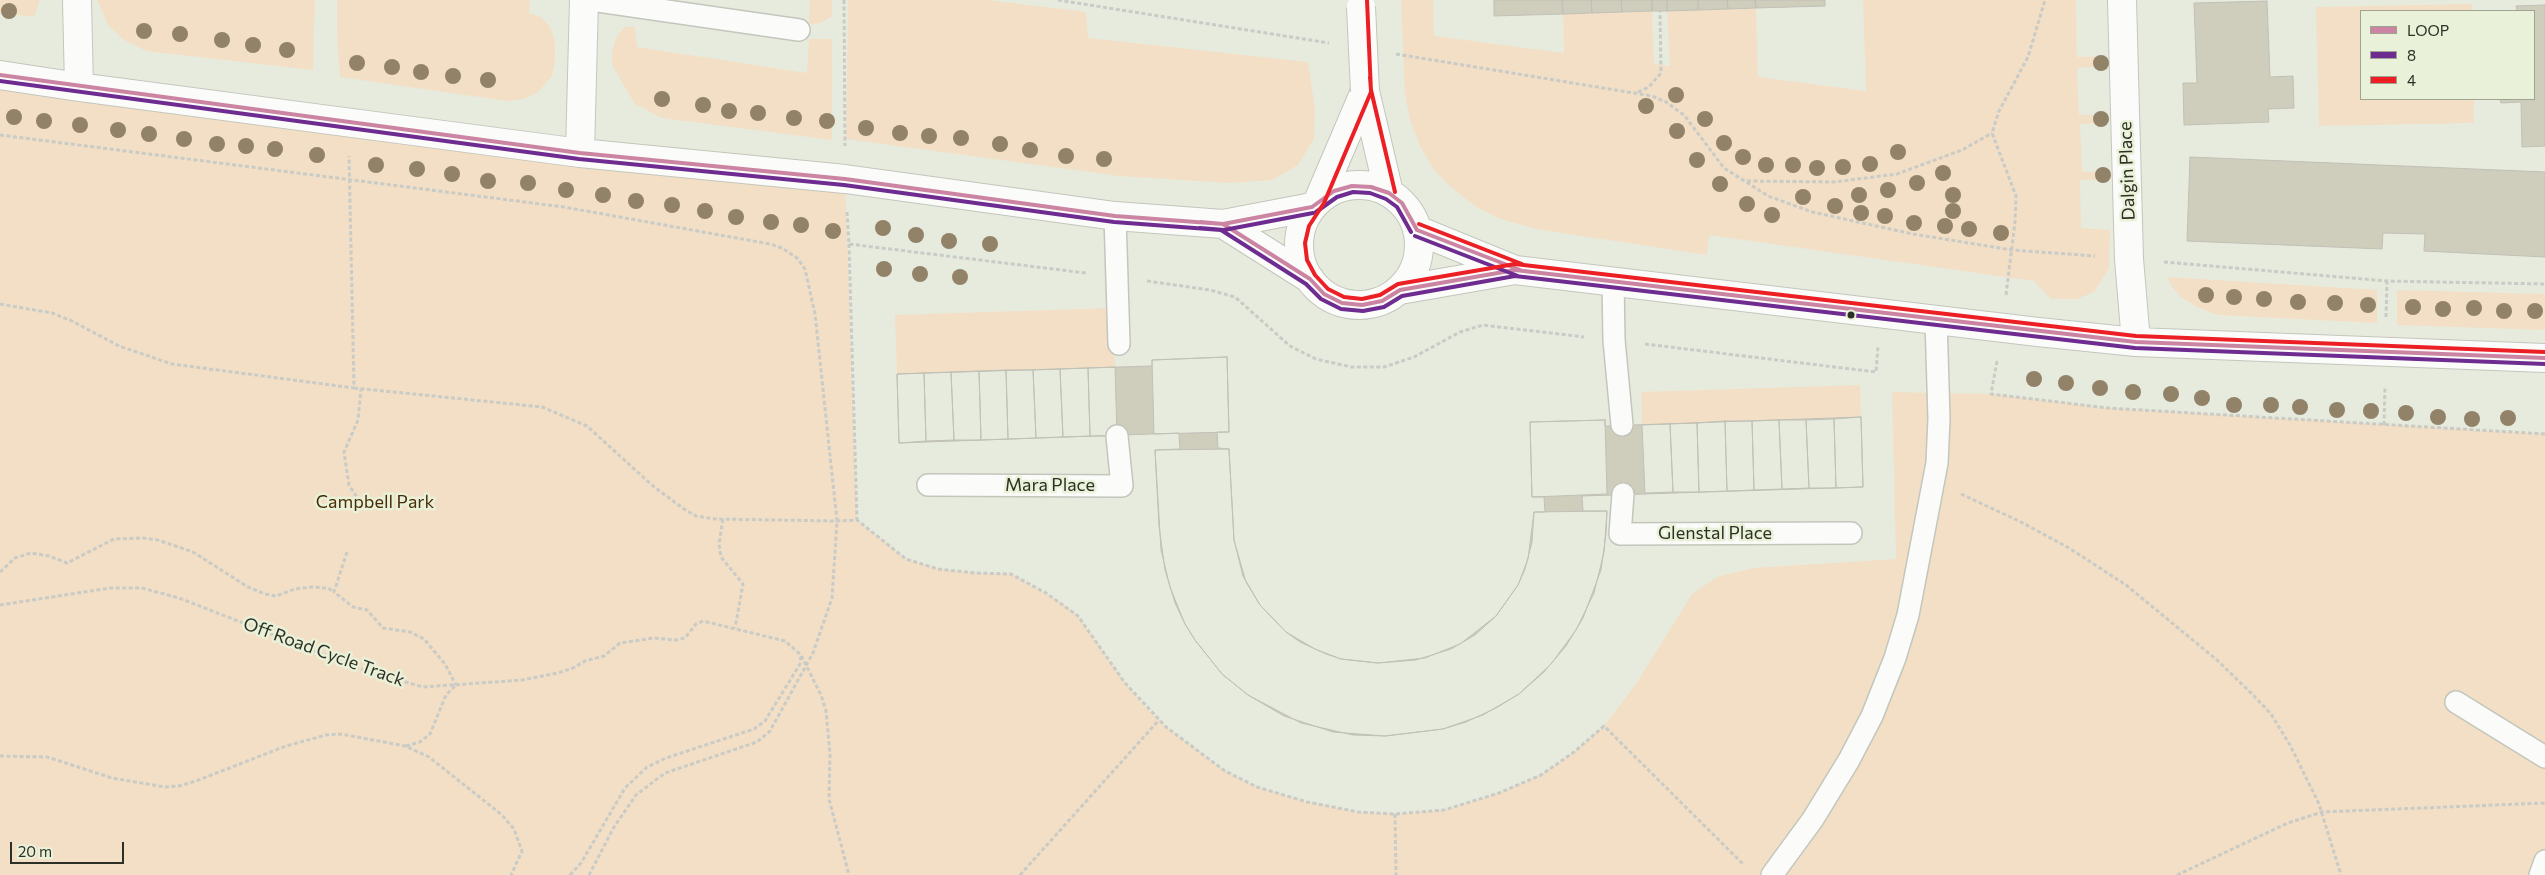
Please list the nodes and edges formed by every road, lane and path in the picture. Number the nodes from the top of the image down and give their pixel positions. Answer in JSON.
{"nodes":[{"id":1,"x":77,"y":0,"type":"edge"},
{"id":2,"x":584,"y":0,"type":"edge"},
{"id":3,"x":591,"y":0,"type":"edge"},
{"id":4,"x":844,"y":0,"type":"edge"},
{"id":5,"x":1058,"y":0,"type":"edge"},
{"id":6,"x":2045,"y":0,"type":"edge"},
{"id":7,"x":2122,"y":0,"type":"edge"},
{"id":8,"x":1361,"y":4,"type":"edge"},
{"id":9,"x":1095,"y":6,"type":"dead end"},
{"id":10,"x":1660,"y":11,"type":"dead end"},
{"id":11,"x":799,"y":30,"type":"dead end"},
{"id":12,"x":0,"y":75,"type":"edge"},
{"id":13,"x":79,"y":87,"type":"junction"},
{"id":14,"x":1365,"y":90,"type":"junction"},
{"id":15,"x":1624,"y":91,"type":"dead end"},
{"id":16,"x":1638,"y":92,"type":"junction"},
{"id":17,"x":348,"y":123,"type":"junction"},
{"id":18,"x":1992,"y":133,"type":"junction"},
{"id":19,"x":0,"y":135,"type":"edge"},
{"id":20,"x":580,"y":154,"type":"junction"},
{"id":21,"x":845,"y":179,"type":"junction"},
{"id":22,"x":349,"y":180,"type":"junction"},
{"id":23,"x":1746,"y":181,"type":"junction"},
{"id":24,"x":1389,"y":193,"type":"junction"},
{"id":25,"x":1315,"y":204,"type":"junction"},
{"id":26,"x":1115,"y":216,"type":"junction"},
{"id":27,"x":1223,"y":224,"type":"junction"},
{"id":28,"x":1417,"y":230,"type":"junction"},
{"id":29,"x":848,"y":244,"type":"dead end"},
{"id":30,"x":2012,"y":250,"type":"junction"},
{"id":31,"x":2129,"y":259,"type":"junction"},
{"id":32,"x":1515,"y":270,"type":"junction"},
{"id":33,"x":1310,"y":279,"type":"junction"},
{"id":34,"x":1613,"y":281,"type":"junction"},
{"id":35,"x":2545,"y":284,"type":"edge"},
{"id":36,"x":1400,"y":290,"type":"junction"},
{"id":37,"x":0,"y":304,"type":"edge"},
{"id":38,"x":1936,"y":319,"type":"junction"},
{"id":39,"x":2001,"y":327,"type":"junction"},
{"id":40,"x":2136,"y":342,"type":"junction"},
{"id":41,"x":1120,"y":344,"type":"dead end"},
{"id":42,"x":2545,"y":358,"type":"edge"},
{"id":43,"x":354,"y":388,"type":"junction"},
{"id":44,"x":361,"y":389,"type":"junction"},
{"id":45,"x":1622,"y":425,"type":"dead end"},
{"id":46,"x":2545,"y":434,"type":"edge"},
{"id":47,"x":1117,"y":436,"type":"dead end"},
{"id":48,"x":928,"y":485,"type":"dead end"},
{"id":49,"x":1933,"y":490,"type":"junction"},
{"id":50,"x":1623,"y":494,"type":"dead end"},
{"id":51,"x":360,"y":502,"type":"dead end"},
{"id":52,"x":723,"y":519,"type":"junction"},
{"id":53,"x":857,"y":520,"type":"junction"},
{"id":54,"x":837,"y":521,"type":"junction"},
{"id":55,"x":1851,"y":533,"type":"dead end"},
{"id":56,"x":347,"y":552,"type":"dead end"},
{"id":57,"x":0,"y":572,"type":"edge"},
{"id":58,"x":334,"y":592,"type":"junction"},
{"id":59,"x":0,"y":605,"type":"edge"},
{"id":60,"x":735,"y":628,"type":"junction"},
{"id":61,"x":801,"y":655,"type":"junction"},
{"id":62,"x":806,"y":666,"type":"junction"},
{"id":63,"x":456,"y":685,"type":"junction"},
{"id":64,"x":2456,"y":702,"type":"dead end"},
{"id":65,"x":1159,"y":720,"type":"junction"},
{"id":66,"x":405,"y":746,"type":"junction"},
{"id":67,"x":0,"y":757,"type":"edge"},
{"id":68,"x":2545,"y":757,"type":"edge"},
{"id":69,"x":2545,"y":803,"type":"edge"},
{"id":70,"x":2322,"y":812,"type":"junction"},
{"id":71,"x":1395,"y":814,"type":"junction"},
{"id":72,"x":2545,"y":861,"type":"edge"},
{"id":73,"x":1749,"y":871,"type":"dead end"},
{"id":74,"x":511,"y":875,"type":"edge"},
{"id":75,"x":570,"y":875,"type":"edge"},
{"id":76,"x":589,"y":875,"type":"edge"},
{"id":77,"x":849,"y":875,"type":"edge"},
{"id":78,"x":1020,"y":875,"type":"edge"},
{"id":79,"x":1396,"y":875,"type":"edge"},
{"id":80,"x":1772,"y":875,"type":"edge"},
{"id":81,"x":2176,"y":875,"type":"edge"},
{"id":82,"x":2341,"y":875,"type":"edge"},
{"id":83,"x":2540,"y":875,"type":"edge"}],
"edges":[{"from":1,"to":13,"type":"street"},
{"from":2,"to":20,"type":"street"},
{"from":3,"to":11,"type":"lane"},
{"from":4,"to":21,"type":"path"},
{"from":5,"to":9,"type":"path"},
{"from":6,"to":18,"type":"path"},
{"from":7,"to":31,"type":"street","name":"Dalgin Place"},
{"from":8,"to":14,"type":"street","bridge":true},
{"from":10,"to":16,"type":"path"},
{"from":12,"to":13,"type":"street"},
{"from":13,"to":17,"type":"street"},
{"from":14,"to":24,"type":"street"},
{"from":14,"to":25,"type":"street"},
{"from":15,"to":16,"type":"path"},
{"from":16,"to":23,"type":"path"},
{"from":17,"to":20,"type":"street"},
{"from":17,"to":22,"type":"path"},
{"from":18,"to":23,"type":"path"},
{"from":18,"to":30,"type":"path"},
{"from":19,"to":22,"type":"path"},
{"from":20,"to":21,"type":"street"},
{"from":21,"to":26,"type":"street"},
{"from":22,"to":43,"type":"path"},
{"from":22,"to":54,"type":"path"},
{"from":23,"to":30,"type":"path"},
{"from":24,"to":25,"type":"street"},
{"from":24,"to":28,"type":"street"},
{"from":25,"to":27,"type":"street"},
{"from":25,"to":33,"type":"street"},
{"from":26,"to":27,"type":"street"},
{"from":26,"to":41,"type":"lane"},
{"from":27,"to":33,"type":"street"},
{"from":28,"to":32,"type":"street"},
{"from":28,"to":36,"type":"street"},
{"from":29,"to":53,"type":"path"},
{"from":30,"to":31,"type":"path"},
{"from":30,"to":39,"type":"path"},
{"from":31,"to":35,"type":"path"},
{"from":31,"to":40,"type":"street","name":"Dalgin Place"},
{"from":32,"to":34,"type":"street"},
{"from":32,"to":36,"type":"street"},
{"from":33,"to":36,"type":"street"},
{"from":34,"to":38,"type":"street"},
{"from":34,"to":45,"type":"lane"},
{"from":37,"to":43,"type":"path"},
{"from":38,"to":39,"type":"street"},
{"from":38,"to":49,"type":"lane"},
{"from":39,"to":40,"type":"street"},
{"from":39,"to":46,"type":"path"},
{"from":40,"to":42,"type":"street"},
{"from":43,"to":44,"type":"path"},
{"from":44,"to":51,"type":"path"},
{"from":44,"to":52,"type":"path"},
{"from":47,"to":48,"type":"lane","name":"Mara Place"},
{"from":49,"to":70,"type":"path"},
{"from":49,"to":80,"type":"lane"},
{"from":50,"to":55,"type":"lane","name":"Glenstal Place"},
{"from":52,"to":54,"type":"path"},
{"from":52,"to":60,"type":"path"},
{"from":53,"to":54,"type":"path"},
{"from":53,"to":65,"type":"path"},
{"from":54,"to":62,"type":"path"},
{"from":56,"to":58,"type":"path"},
{"from":57,"to":58,"type":"path"},
{"from":58,"to":63,"type":"path"},
{"from":59,"to":63,"type":"path","name":"Off Road Cycle Track"},
{"from":60,"to":61,"type":"path","name":"Off Road Cycle Track"},
{"from":60,"to":63,"type":"path","name":"Off Road Cycle Track"},
{"from":61,"to":62,"type":"path"},
{"from":61,"to":75,"type":"path"},
{"from":62,"to":76,"type":"path"},
{"from":62,"to":77,"type":"path"},
{"from":63,"to":66,"type":"path"},
{"from":64,"to":68,"type":"lane"},
{"from":65,"to":71,"type":"path"},
{"from":65,"to":78,"type":"path"},
{"from":66,"to":67,"type":"path"},
{"from":66,"to":74,"type":"path"},
{"from":69,"to":70,"type":"path"},
{"from":70,"to":81,"type":"path"},
{"from":70,"to":82,"type":"path"},
{"from":71,"to":73,"type":"path"},
{"from":71,"to":79,"type":"path"},
{"from":72,"to":83,"type":"lane"}]}
